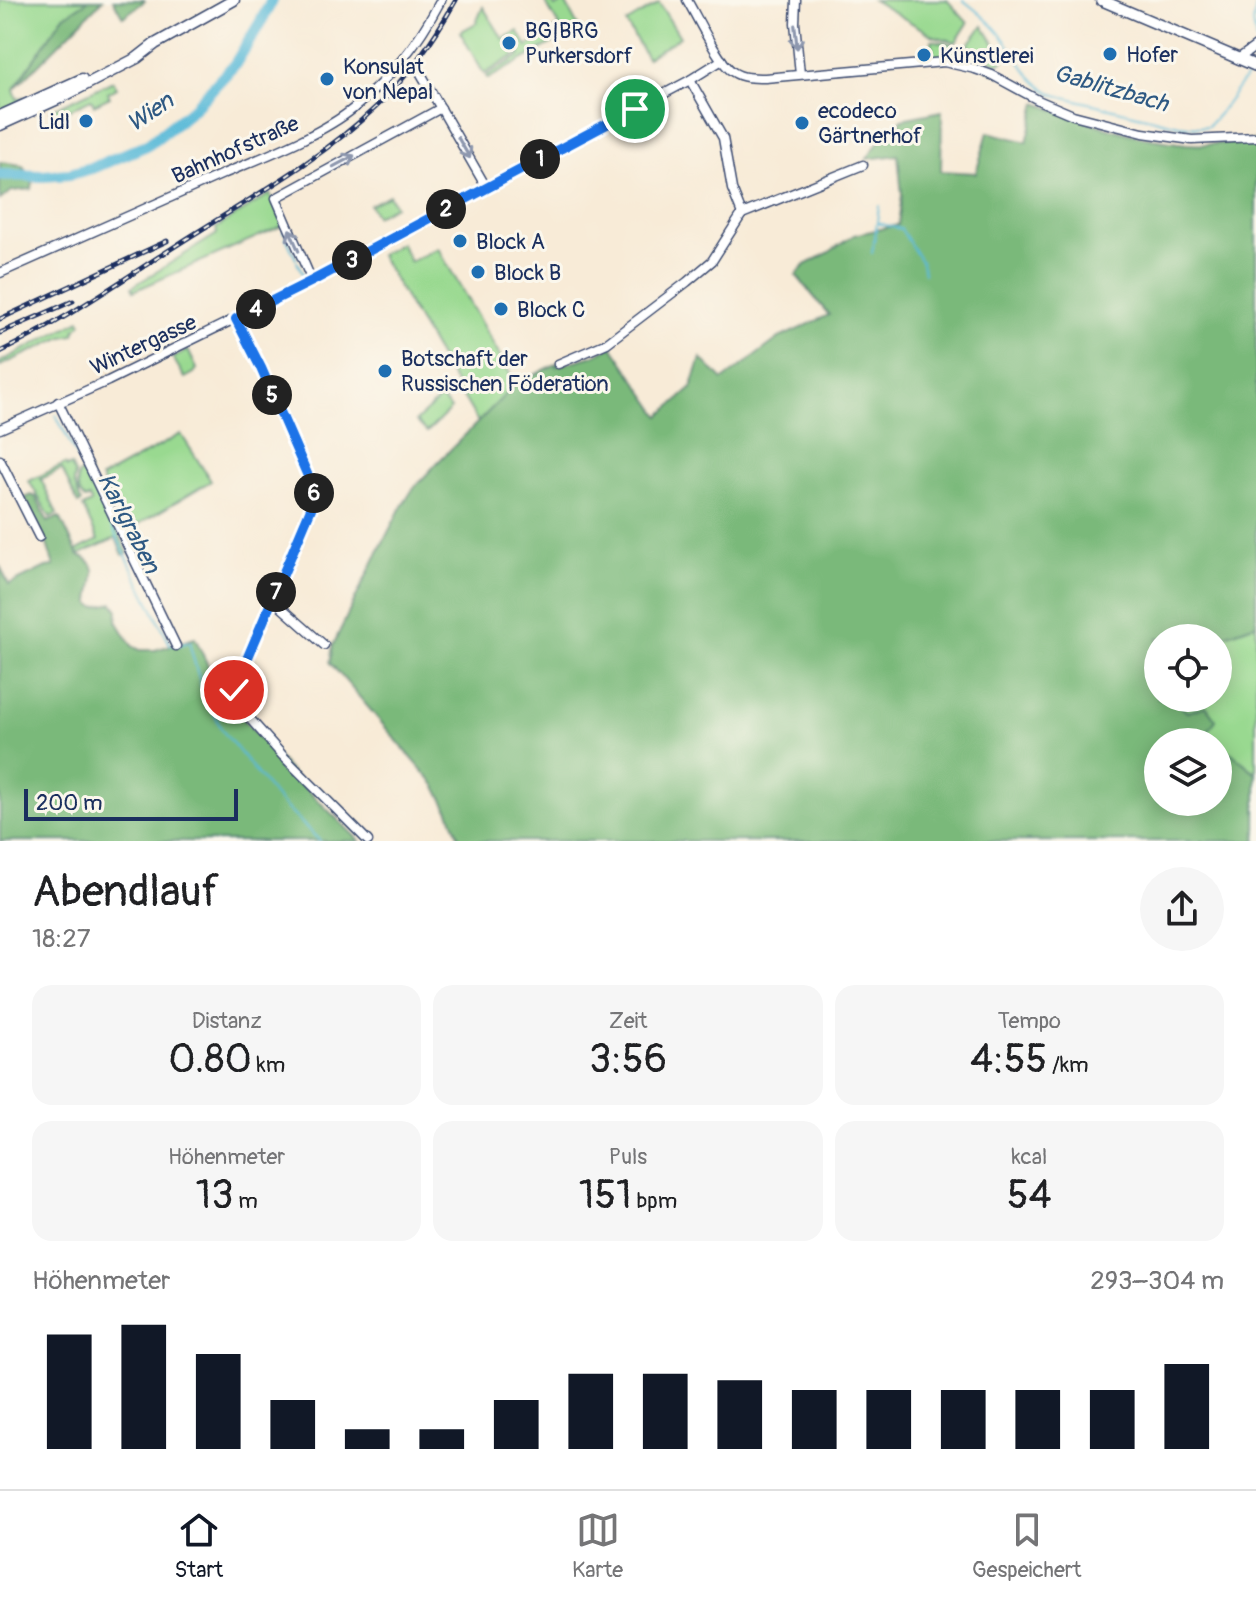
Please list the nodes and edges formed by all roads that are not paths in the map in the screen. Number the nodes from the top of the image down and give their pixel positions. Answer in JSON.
{"nodes":[{"id":1,"x":223,"y":0,"type":"edge"},
{"id":2,"x":234,"y":0,"type":"edge"},
{"id":3,"x":441,"y":0,"type":"edge"},
{"id":4,"x":687,"y":0,"type":"edge"},
{"id":5,"x":796,"y":0,"type":"edge"},
{"id":6,"x":1101,"y":0,"type":"edge"},
{"id":7,"x":203,"y":18,"type":"junction"},
{"id":8,"x":155,"y":44,"type":"junction"},
{"id":9,"x":1253,"y":49,"type":"edge"},
{"id":10,"x":722,"y":60,"type":"junction"},
{"id":11,"x":1247,"y":62,"type":"edge"},
{"id":12,"x":420,"y":72,"type":"dead end"},
{"id":13,"x":800,"y":74,"type":"junction"},
{"id":14,"x":690,"y":80,"type":"junction"},
{"id":15,"x":441,"y":108,"type":"junction"},
{"id":16,"x":0,"y":116,"type":"edge"},
{"id":17,"x":0,"y":125,"type":"edge"},
{"id":18,"x":1256,"y":137,"type":"edge"},
{"id":19,"x":863,"y":165,"type":"dead end"},
{"id":20,"x":486,"y":187,"type":"junction"},
{"id":21,"x":742,"y":214,"type":"junction"},
{"id":22,"x":0,"y":273,"type":"edge"},
{"id":23,"x":312,"y":281,"type":"junction"},
{"id":24,"x":236,"y":319,"type":"junction"},
{"id":25,"x":558,"y":364,"type":"dead end"},
{"id":26,"x":58,"y":402,"type":"junction"},
{"id":27,"x":0,"y":429,"type":"edge"},
{"id":28,"x":0,"y":460,"type":"edge"},
{"id":29,"x":39,"y":537,"type":"dead end"},
{"id":30,"x":273,"y":600,"type":"junction"},
{"id":31,"x":324,"y":645,"type":"dead end"},
{"id":32,"x":176,"y":646,"type":"dead end"},
{"id":33,"x":368,"y":841,"type":"edge"}],
"edges":[{"from":1,"to":7,"type":"main road"},
{"from":2,"to":7,"type":"main road"},
{"from":3,"to":22,"type":"street","name":"Bahnhofstraße"},
{"from":4,"to":10,"type":"street"},
{"from":5,"to":13,"type":"street","one_way":true},
{"from":6,"to":11,"type":"main road"},
{"from":7,"to":8,"type":"main road"},
{"from":8,"to":16,"type":"main road"},
{"from":8,"to":17,"type":"main road"},
{"from":9,"to":11,"type":"street"},
{"from":10,"to":13,"type":"street"},
{"from":10,"to":14,"type":"street","name":"Wintergasse"},
{"from":12,"to":15,"type":"street"},
{"from":13,"to":18,"type":"street"},
{"from":14,"to":20,"type":"street","name":"Wintergasse"},
{"from":14,"to":21,"type":"street"},
{"from":15,"to":20,"type":"street","one_way":true},
{"from":23,"to":15,"type":"street","one_way":true},
{"from":19,"to":21,"type":"street"},
{"from":20,"to":23,"type":"street","name":"Wintergasse"},
{"from":21,"to":25,"type":"street"},
{"from":23,"to":24,"type":"street","name":"Wintergasse"},
{"from":24,"to":26,"type":"street","name":"Wintergasse"},
{"from":24,"to":30,"type":"street"},
{"from":26,"to":27,"type":"street","name":"Wintergasse"},
{"from":26,"to":32,"type":"street"},
{"from":28,"to":29,"type":"street"},
{"from":30,"to":31,"type":"street"},
{"from":30,"to":33,"type":"street"}]}
